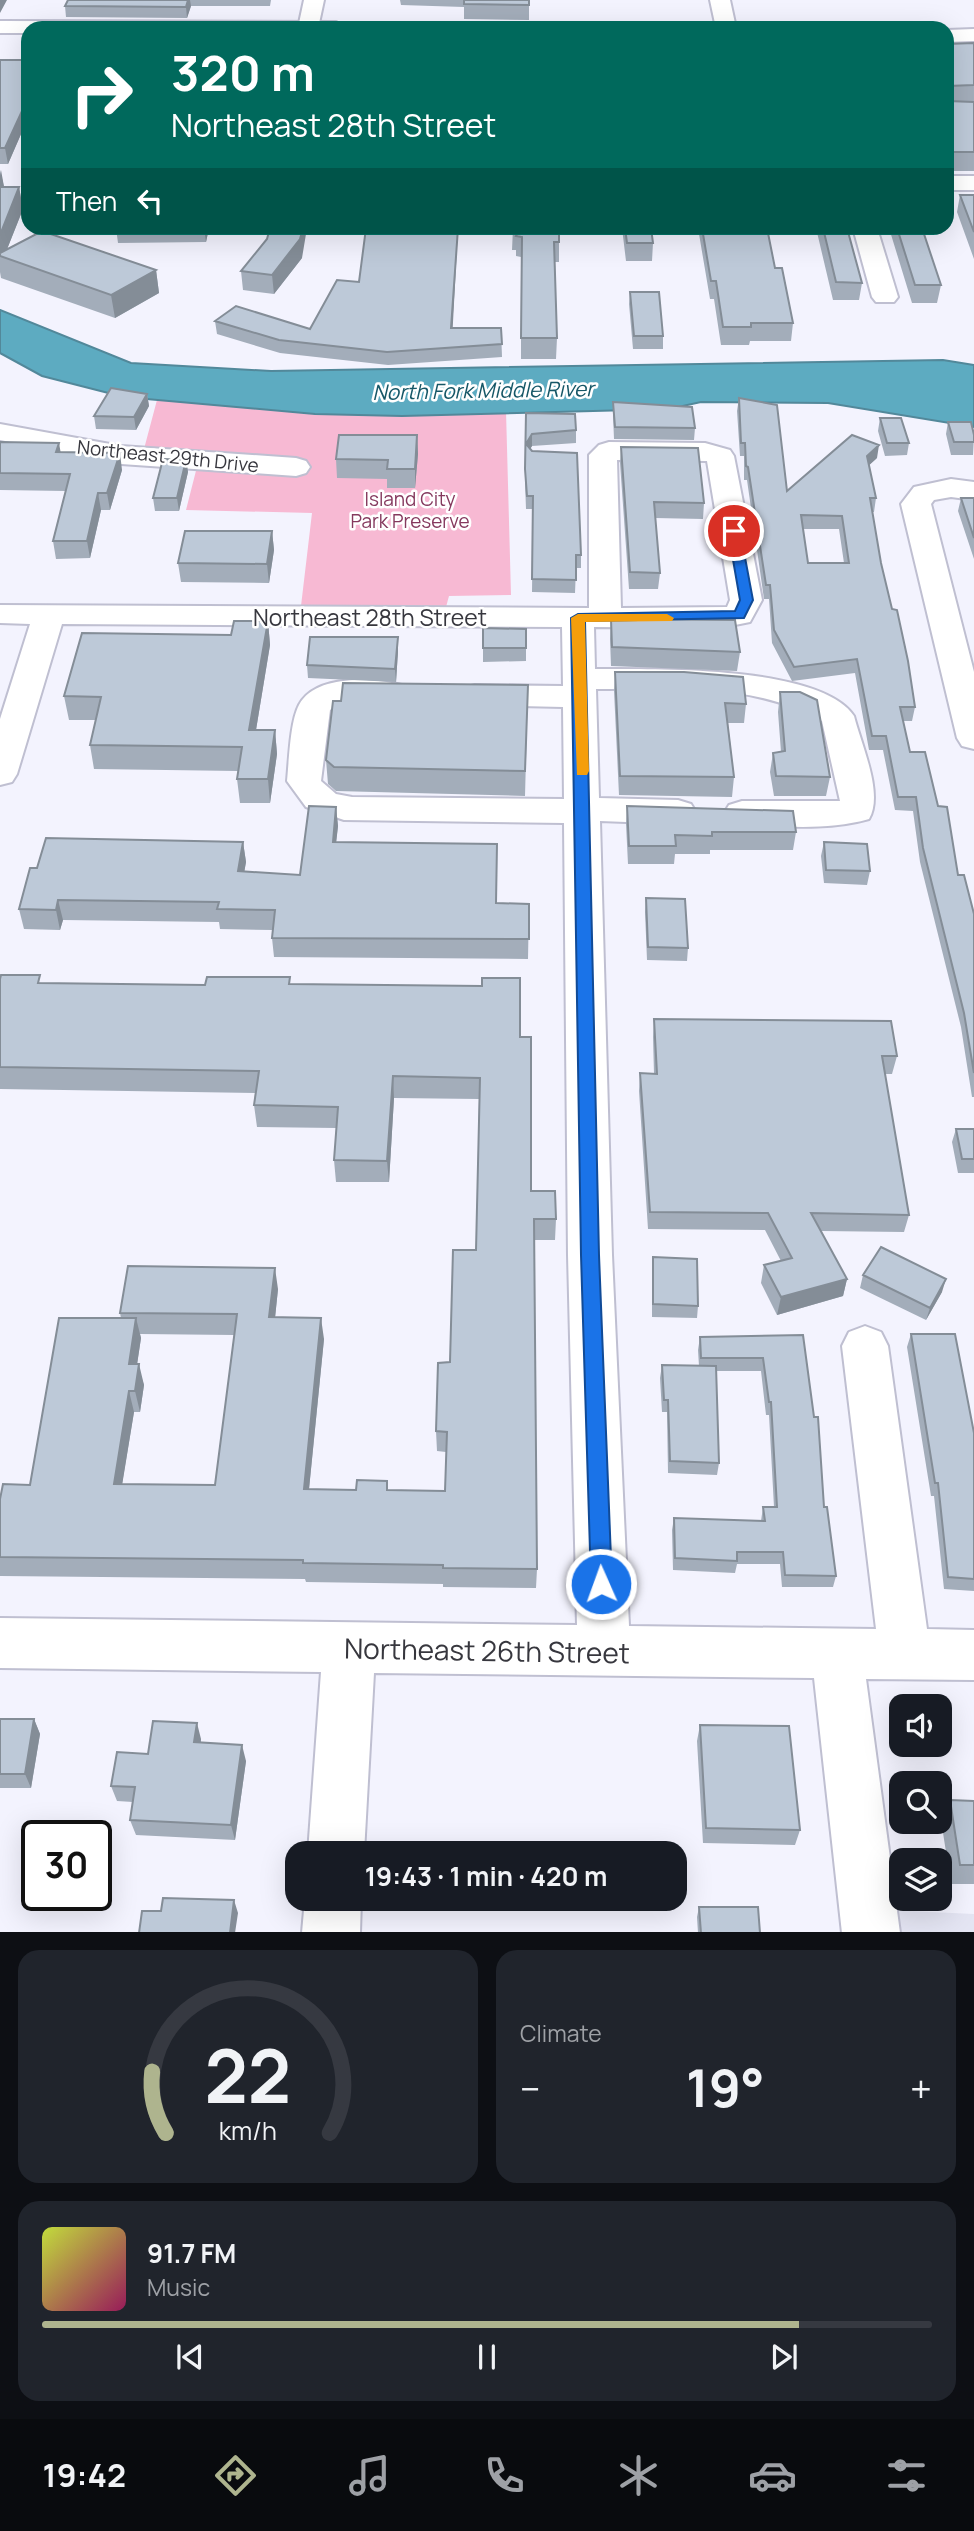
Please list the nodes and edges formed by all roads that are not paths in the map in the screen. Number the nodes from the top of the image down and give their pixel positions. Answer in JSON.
{"nodes":[{"id":1,"x":314,"y":0,"type":"edge"},
{"id":2,"x":720,"y":0,"type":"edge"},
{"id":3,"x":310,"y":21,"type":"edge"},
{"id":4,"x":724,"y":21,"type":"edge"},
{"id":5,"x":0,"y":27,"type":"edge"},
{"id":6,"x":21,"y":27,"type":"edge"},
{"id":7,"x":954,"y":33,"type":"edge"},
{"id":8,"x":974,"y":33,"type":"edge"},
{"id":9,"x":0,"y":39,"type":"edge"},
{"id":10,"x":21,"y":39,"type":"edge"},
{"id":11,"x":954,"y":43,"type":"edge"},
{"id":12,"x":974,"y":43,"type":"edge"},
{"id":13,"x":954,"y":183,"type":"edge"},
{"id":14,"x":974,"y":183,"type":"edge"},
{"id":15,"x":867,"y":235,"type":"edge"},
{"id":16,"x":885,"y":297,"type":"dead end"},
{"id":17,"x":0,"y":432,"type":"edge"},
{"id":18,"x":296,"y":467,"type":"dead end"},
{"id":19,"x":974,"y":491,"type":"edge"},
{"id":20,"x":0,"y":614,"type":"edge"},
{"id":21,"x":49,"y":615,"type":"junction"},
{"id":22,"x":592,"y":618,"type":"junction"},
{"id":23,"x":580,"y":688,"type":"junction"},
{"id":24,"x":974,"y":738,"type":"edge"},
{"id":25,"x":0,"y":774,"type":"edge"},
{"id":26,"x":582,"y":810,"type":"junction"},
{"id":27,"x":865,"y":1346,"type":"dead end"},
{"id":28,"x":0,"y":1643,"type":"edge"},
{"id":29,"x":349,"y":1648,"type":"junction"},
{"id":30,"x":604,"y":1651,"type":"junction"},
{"id":31,"x":837,"y":1654,"type":"junction"},
{"id":32,"x":905,"y":1655,"type":"junction"},
{"id":33,"x":974,"y":1655,"type":"edge"},
{"id":34,"x":337,"y":1841,"type":"edge"},
{"id":35,"x":332,"y":1911,"type":"edge"},
{"id":36,"x":331,"y":1932,"type":"edge"},
{"id":37,"x":871,"y":1932,"type":"edge"}],
"edges":[{"from":1,"to":3,"type":"street"},
{"from":2,"to":4,"type":"street"},
{"from":5,"to":6,"type":"street"},
{"from":7,"to":8,"type":"street"},
{"from":9,"to":10,"type":"street"},
{"from":11,"to":12,"type":"street"},
{"from":13,"to":14,"type":"street"},
{"from":15,"to":16,"type":"street"},
{"from":17,"to":18,"type":"street","name":"Northeast 29th Drive"},
{"from":19,"to":24,"type":"street"},
{"from":20,"to":21,"type":"street","name":"Northeast 28th Street"},
{"from":21,"to":22,"type":"street","name":"Northeast 28th Street"},
{"from":21,"to":25,"type":"street"},
{"from":22,"to":22,"type":"street","name":"Northeast 28th Street"},
{"from":22,"to":23,"type":"street"},
{"from":23,"to":26,"type":"street"},
{"from":23,"to":26,"type":"street"},
{"from":23,"to":26,"type":"street"},
{"from":26,"to":30,"type":"street"},
{"from":27,"to":32,"type":"street"},
{"from":28,"to":29,"type":"street","name":"Northeast 26th Street"},
{"from":29,"to":30,"type":"street","name":"Northeast 26th Street"},
{"from":29,"to":34,"type":"street"},
{"from":30,"to":31,"type":"street","name":"Northeast 26th Street"},
{"from":31,"to":32,"type":"street","name":"Northeast 26th Street"},
{"from":31,"to":37,"type":"street"},
{"from":32,"to":33,"type":"street","name":"Northeast 26th Street"},
{"from":35,"to":36,"type":"street"}]}
